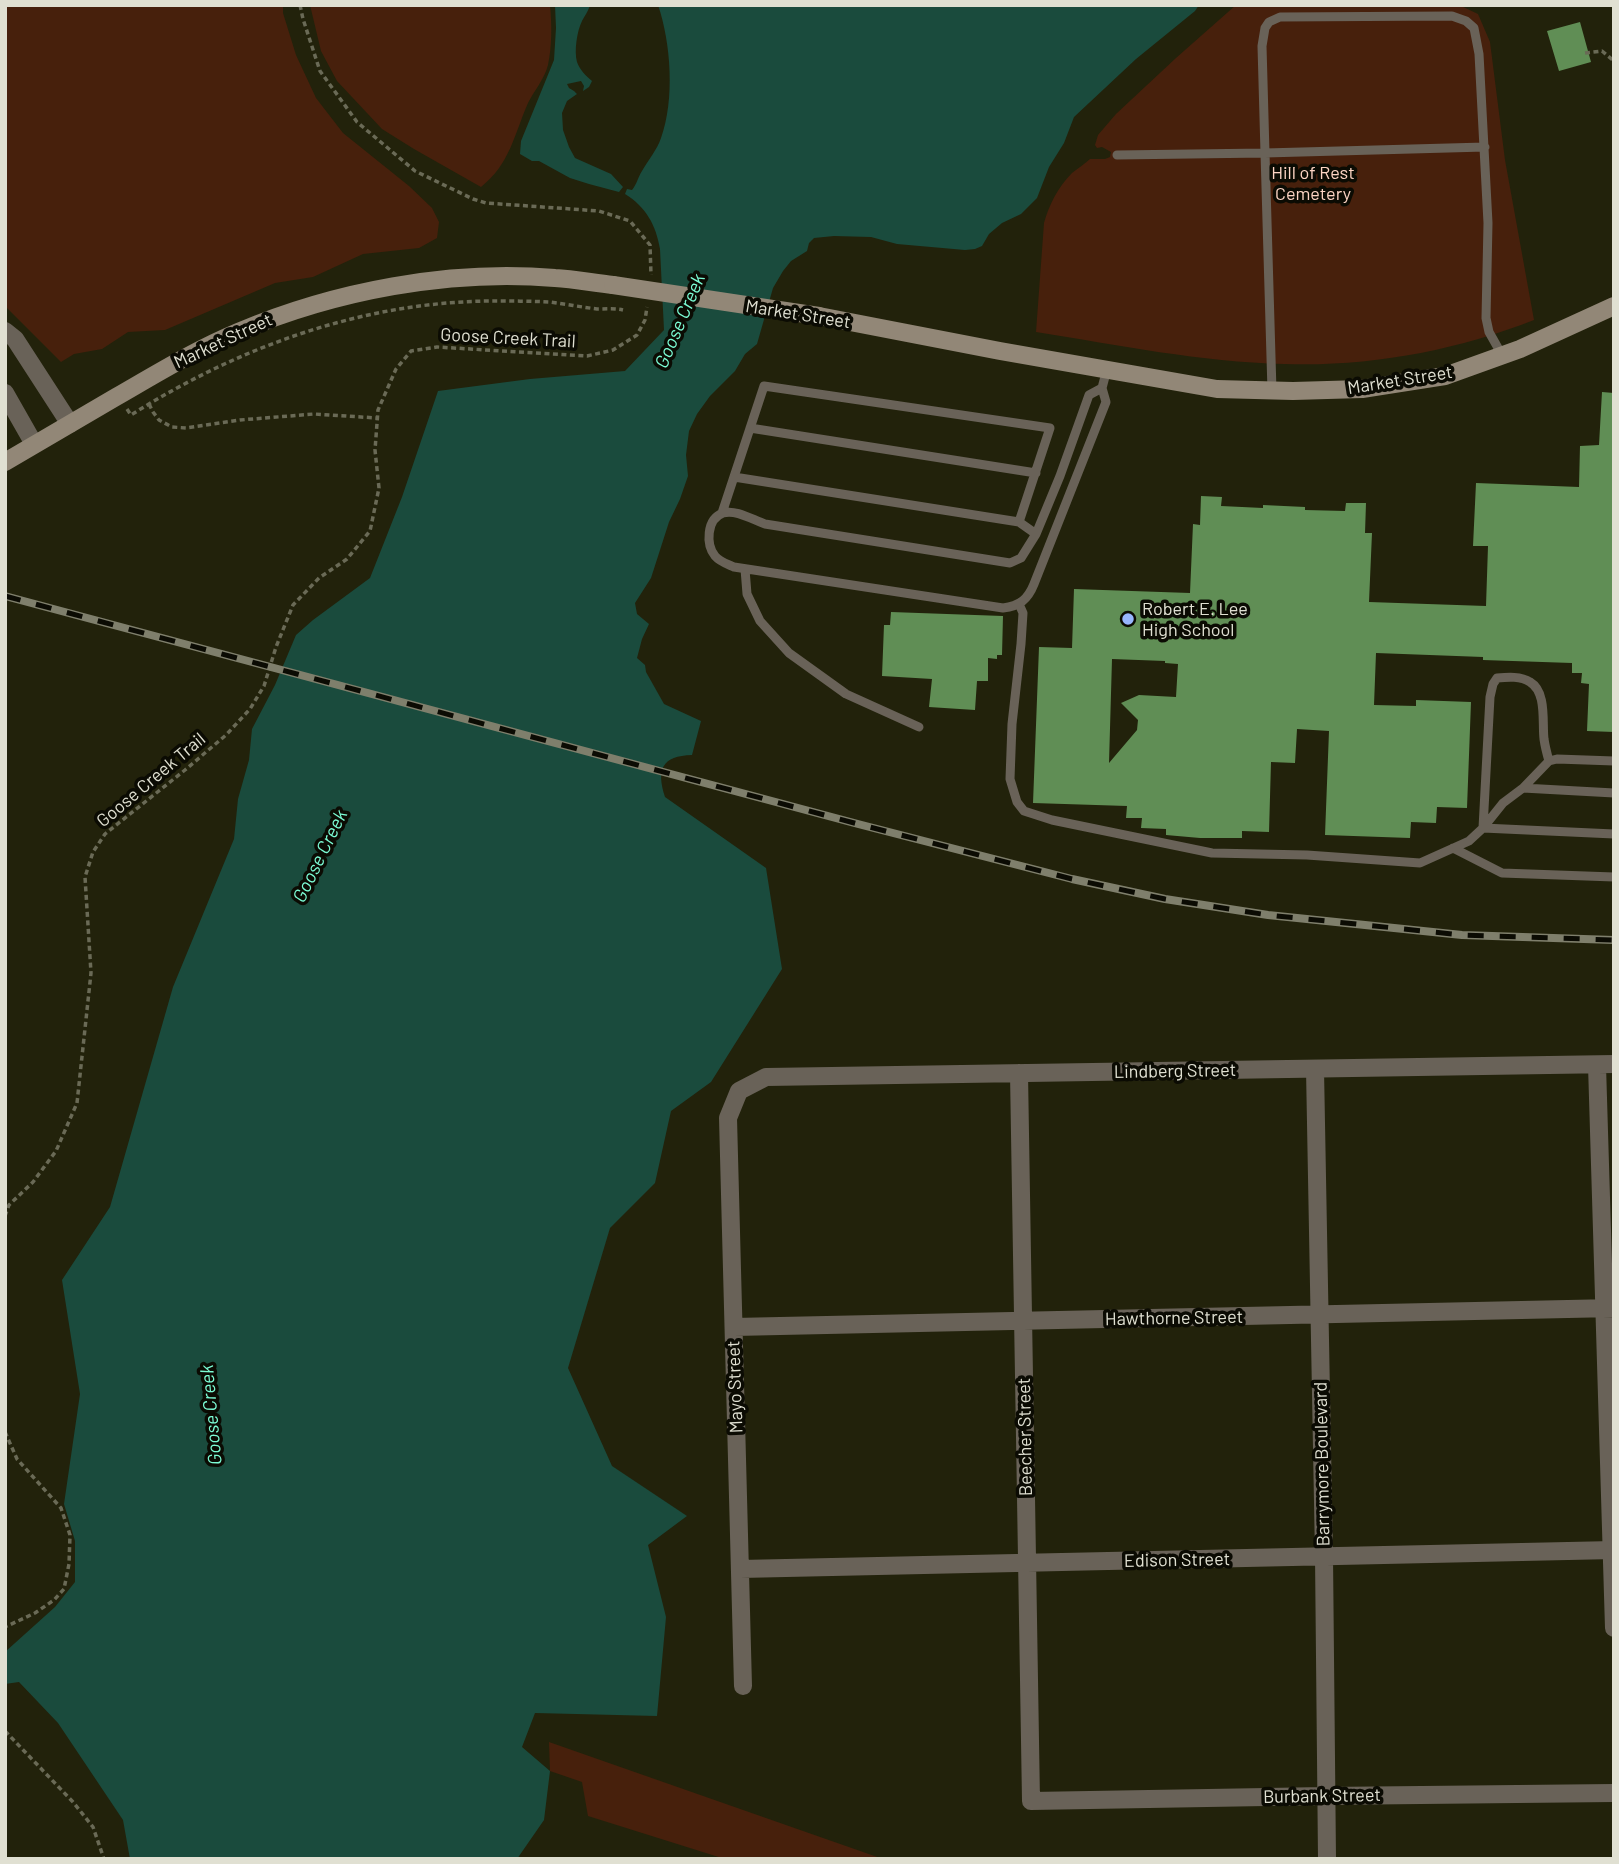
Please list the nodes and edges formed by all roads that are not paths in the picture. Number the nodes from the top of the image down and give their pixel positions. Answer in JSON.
{"nodes":[{"id":1,"x":1485,"y":147,"type":"junction"},
{"id":2,"x":1265,"y":153,"type":"junction"},
{"id":3,"x":1118,"y":155,"type":"dead end"},
{"id":4,"x":1614,"y":306,"type":"edge"},
{"id":5,"x":5,"y":331,"type":"edge"},
{"id":6,"x":1502,"y":355,"type":"junction"},
{"id":7,"x":1107,"y":369,"type":"junction"},
{"id":8,"x":1102,"y":388,"type":"junction"},
{"id":9,"x":1272,"y":391,"type":"junction"},
{"id":10,"x":5,"y":393,"type":"edge"},
{"id":11,"x":70,"y":424,"type":"junction"},
{"id":12,"x":750,"y":428,"type":"junction"},
{"id":13,"x":34,"y":444,"type":"junction"},
{"id":14,"x":5,"y":462,"type":"edge"},
{"id":15,"x":1035,"y":473,"type":"junction"},
{"id":16,"x":734,"y":477,"type":"junction"},
{"id":17,"x":722,"y":513,"type":"junction"},
{"id":18,"x":1019,"y":522,"type":"junction"},
{"id":19,"x":1036,"y":534,"type":"junction"},
{"id":20,"x":745,"y":569,"type":"junction"},
{"id":21,"x":1019,"y":604,"type":"junction"},
{"id":22,"x":919,"y":727,"type":"dead end"},
{"id":23,"x":1549,"y":761,"type":"junction"},
{"id":24,"x":1614,"y":761,"type":"edge"},
{"id":25,"x":1523,"y":788,"type":"junction"},
{"id":26,"x":1614,"y":793,"type":"edge"},
{"id":27,"x":1483,"y":828,"type":"junction"},
{"id":28,"x":1614,"y":834,"type":"edge"},
{"id":29,"x":1453,"y":848,"type":"junction"},
{"id":30,"x":1614,"y":877,"type":"edge"},
{"id":31,"x":1605,"y":1065,"type":"edge"},
{"id":32,"x":1315,"y":1069,"type":"junction"},
{"id":33,"x":1019,"y":1073,"type":"junction"},
{"id":34,"x":739,"y":1091,"type":"joint"},
{"id":35,"x":1609,"y":1308,"type":"edge"},
{"id":36,"x":1319,"y":1315,"type":"junction"},
{"id":37,"x":1023,"y":1321,"type":"junction"},
{"id":38,"x":734,"y":1327,"type":"junction"},
{"id":39,"x":1613,"y":1550,"type":"edge"},
{"id":40,"x":1324,"y":1556,"type":"junction"},
{"id":41,"x":1027,"y":1563,"type":"junction"},
{"id":42,"x":740,"y":1569,"type":"junction"},
{"id":43,"x":1614,"y":1628,"type":"edge"},
{"id":44,"x":743,"y":1686,"type":"dead end"},
{"id":45,"x":1614,"y":1793,"type":"edge"},
{"id":46,"x":1325,"y":1796,"type":"junction"},
{"id":47,"x":1031,"y":1801,"type":"joint"},
{"id":48,"x":1327,"y":1859,"type":"edge"}],
"edges":[{"from":1,"to":2,"type":"lane"},
{"from":1,"to":2,"type":"lane"},
{"from":1,"to":6,"type":"lane"},
{"from":2,"to":3,"type":"lane"},
{"from":2,"to":9,"type":"lane"},
{"from":4,"to":6,"type":"main road","name":"Market Street"},
{"from":5,"to":11,"type":"street"},
{"from":6,"to":9,"type":"main road","name":"Market Street"},
{"from":7,"to":8,"type":"lane"},
{"from":7,"to":9,"type":"main road","name":"Market Street"},
{"from":7,"to":11,"type":"main road","name":"Market Street","bridge":true},
{"from":8,"to":19,"type":"lane"},
{"from":8,"to":21,"type":"lane"},
{"from":10,"to":13,"type":"street"},
{"from":11,"to":13,"type":"main road","name":"Market Street"},
{"from":12,"to":15,"type":"lane"},
{"from":12,"to":15,"type":"lane"},
{"from":12,"to":16,"type":"lane"},
{"from":13,"to":14,"type":"main road","name":"Market Street"},
{"from":15,"to":18,"type":"lane"},
{"from":16,"to":17,"type":"lane"},
{"from":16,"to":18,"type":"lane"},
{"from":17,"to":19,"type":"lane"},
{"from":17,"to":20,"type":"lane"},
{"from":18,"to":19,"type":"lane"},
{"from":20,"to":21,"type":"lane"},
{"from":20,"to":22,"type":"lane"},
{"from":21,"to":29,"type":"lane"},
{"from":23,"to":24,"type":"lane"},
{"from":23,"to":25,"type":"lane"},
{"from":23,"to":27,"type":"lane"},
{"from":25,"to":26,"type":"lane"},
{"from":25,"to":27,"type":"lane"},
{"from":27,"to":28,"type":"lane"},
{"from":27,"to":29,"type":"lane"},
{"from":29,"to":30,"type":"lane"},
{"from":31,"to":32,"type":"street","name":"Lindberg Street"},
{"from":31,"to":35,"type":"street"},
{"from":32,"to":33,"type":"street","name":"Lindberg Street"},
{"from":32,"to":36,"type":"street","name":"Barrymore Boulevard"},
{"from":33,"to":34,"type":"street","name":"Lindberg Street"},
{"from":33,"to":37,"type":"street","name":"Beecher Street"},
{"from":34,"to":38,"type":"street","name":"Mayo Street"},
{"from":35,"to":36,"type":"street","name":"Hawthorne Street"},
{"from":35,"to":39,"type":"street"},
{"from":36,"to":37,"type":"street","name":"Hawthorne Street"},
{"from":36,"to":40,"type":"street","name":"Barrymore Boulevard"},
{"from":37,"to":38,"type":"street","name":"Hawthorne Street"},
{"from":37,"to":41,"type":"street","name":"Beecher Street"},
{"from":38,"to":42,"type":"street","name":"Mayo Street"},
{"from":39,"to":40,"type":"street","name":"Edison Street"},
{"from":39,"to":43,"type":"street"},
{"from":40,"to":41,"type":"street","name":"Edison Street"},
{"from":40,"to":46,"type":"street","name":"Barrymore Boulevard"},
{"from":41,"to":42,"type":"street","name":"Edison Street"},
{"from":41,"to":47,"type":"street","name":"Beecher Street"},
{"from":42,"to":44,"type":"street","name":"Mayo Street"},
{"from":45,"to":46,"type":"street","name":"Burbank Street"},
{"from":46,"to":47,"type":"street","name":"Burbank Street"},
{"from":46,"to":48,"type":"street","name":"Barrymore Boulevard"}]}
